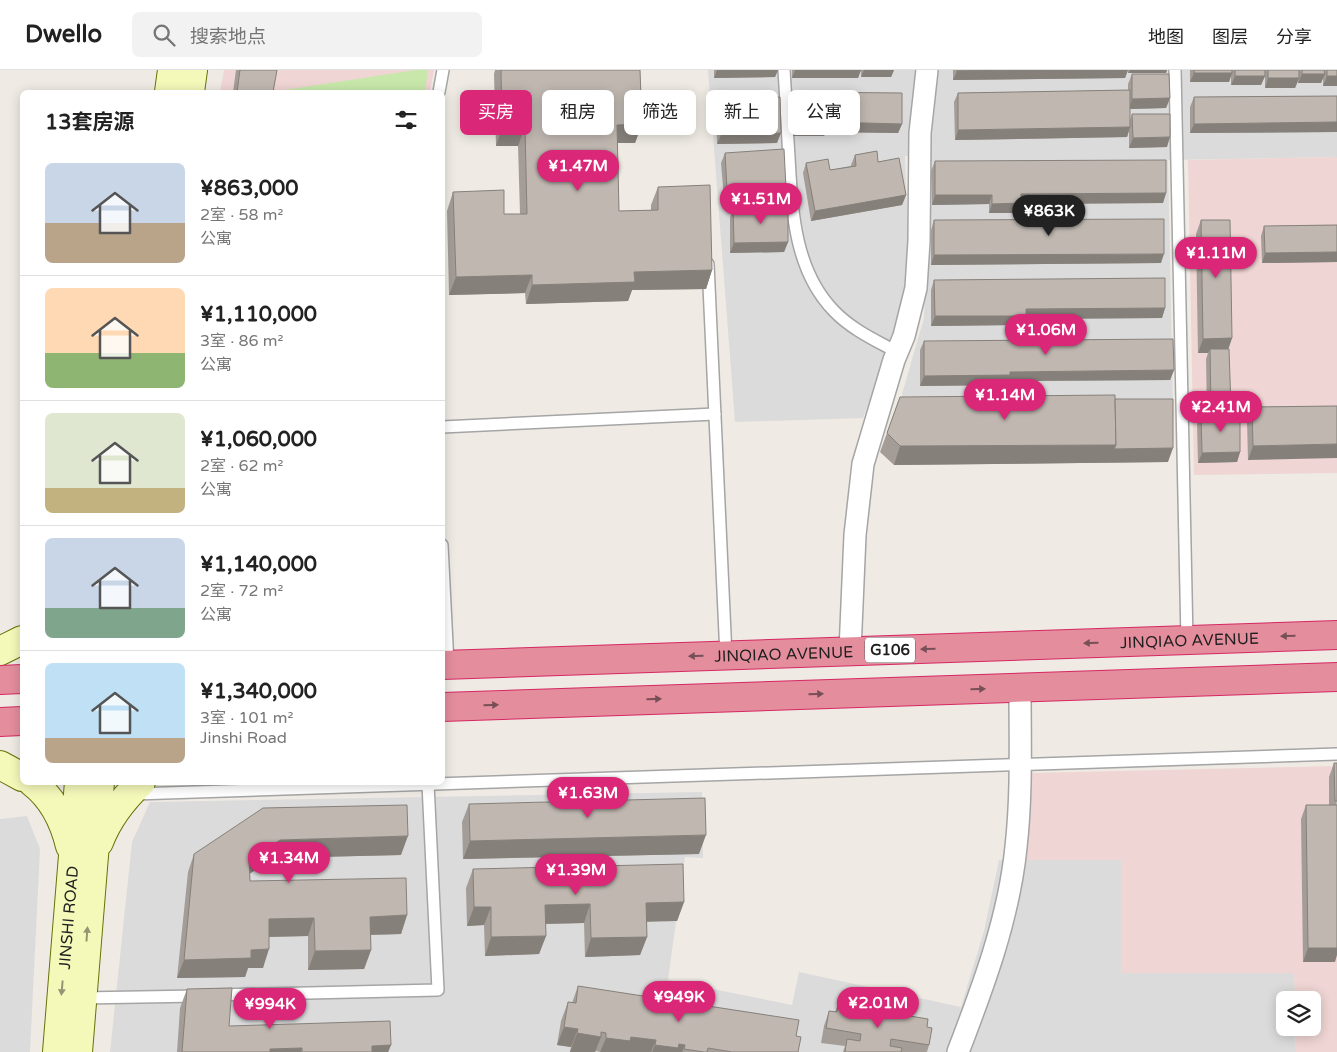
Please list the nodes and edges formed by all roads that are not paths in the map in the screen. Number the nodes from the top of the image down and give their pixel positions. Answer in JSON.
{"nodes":[{"id":1,"x":172,"y":70,"type":"edge"},
{"id":2,"x":193,"y":70,"type":"edge"},
{"id":3,"x":443,"y":70,"type":"edge"},
{"id":4,"x":784,"y":70,"type":"edge"},
{"id":5,"x":927,"y":70,"type":"edge"},
{"id":6,"x":1175,"y":70,"type":"edge"},
{"id":7,"x":169,"y":90,"type":"edge"},
{"id":8,"x":190,"y":90,"type":"edge"},
{"id":9,"x":439,"y":90,"type":"edge"},
{"id":10,"x":708,"y":255,"type":"edge"},
{"id":11,"x":897,"y":352,"type":"junction"},
{"id":12,"x":715,"y":414,"type":"junction"},
{"id":13,"x":445,"y":427,"type":"edge"},
{"id":14,"x":1337,"y":635,"type":"edge"},
{"id":15,"x":20,"y":638,"type":"edge"},
{"id":16,"x":20,"y":639,"type":"edge"},
{"id":17,"x":0,"y":640,"type":"edge"},
{"id":18,"x":1187,"y":640,"type":"junction"},
{"id":19,"x":0,"y":651,"type":"edge"},
{"id":20,"x":850,"y":651,"type":"junction"},
{"id":21,"x":726,"y":656,"type":"junction"},
{"id":22,"x":445,"y":665,"type":"edge"},
{"id":23,"x":1337,"y":676,"type":"edge"},
{"id":24,"x":20,"y":679,"type":"edge"},
{"id":25,"x":0,"y":680,"type":"edge"},
{"id":26,"x":1020,"y":687,"type":"junction"},
{"id":27,"x":445,"y":706,"type":"edge"},
{"id":28,"x":20,"y":721,"type":"edge"},
{"id":29,"x":0,"y":722,"type":"edge"},
{"id":30,"x":1337,"y":754,"type":"edge"},
{"id":31,"x":1020,"y":764,"type":"junction"},
{"id":32,"x":0,"y":765,"type":"edge"},
{"id":33,"x":20,"y":776,"type":"edge"},
{"id":34,"x":445,"y":783,"type":"edge"},
{"id":35,"x":36,"y":785,"type":"edge"},
{"id":36,"x":79,"y":785,"type":"edge"},
{"id":37,"x":99,"y":785,"type":"edge"},
{"id":38,"x":355,"y":785,"type":"edge"},
{"id":39,"x":428,"y":785,"type":"edge"},
{"id":40,"x":135,"y":788,"type":"edge"},
{"id":41,"x":83,"y":858,"type":"junction"},
{"id":42,"x":82,"y":998,"type":"junction"},
{"id":43,"x":57,"y":1052,"type":"edge"},
{"id":44,"x":78,"y":1052,"type":"edge"},
{"id":45,"x":958,"y":1052,"type":"edge"}],
"edges":[{"from":1,"to":7,"type":"main road"},
{"from":2,"to":8,"type":"main road"},
{"from":3,"to":9,"type":"lane"},
{"from":4,"to":11,"type":"lane"},
{"from":5,"to":11,"type":"street"},
{"from":6,"to":18,"type":"lane"},
{"from":10,"to":12,"type":"lane"},
{"from":11,"to":20,"type":"street"},
{"from":12,"to":13,"type":"lane"},
{"from":12,"to":21,"type":"lane"},
{"from":14,"to":18,"type":"highway","name":"JINQIAO AVENUE","number":"G106","one_way":true},
{"from":15,"to":17,"type":"street"},
{"from":16,"to":19,"type":"main road"},
{"from":18,"to":20,"type":"highway","name":"JINQIAO AVENUE","number":"G106","one_way":true},
{"from":20,"to":21,"type":"highway","name":"JINQIAO AVENUE","number":"G106"},
{"from":21,"to":22,"type":"highway","name":"JINQIAO AVENUE","number":"G106","one_way":true},
{"from":23,"to":26,"type":"highway"},
{"from":24,"to":25,"type":"highway"},
{"from":27,"to":26,"type":"highway","one_way":true},
{"from":26,"to":31,"type":"street"},
{"from":28,"to":29,"type":"highway"},
{"from":30,"to":31,"type":"lane"},
{"from":31,"to":34,"type":"lane"},
{"from":31,"to":45,"type":"street"},
{"from":32,"to":33,"type":"main road"},
{"from":35,"to":41,"type":"main road"},
{"from":36,"to":41,"type":"main road","name":"JINSHI ROAD"},
{"from":37,"to":41,"type":"main road","name":"JINSHI ROAD"},
{"from":38,"to":40,"type":"lane"},
{"from":39,"to":42,"type":"lane"},
{"from":40,"to":41,"type":"main road"},
{"from":42,"to":41,"type":"main road","name":"JINSHI ROAD","one_way":true},
{"from":41,"to":43,"type":"main road","name":"JINSHI ROAD","one_way":true},
{"from":42,"to":44,"type":"main road","name":"JINSHI ROAD"}]}
